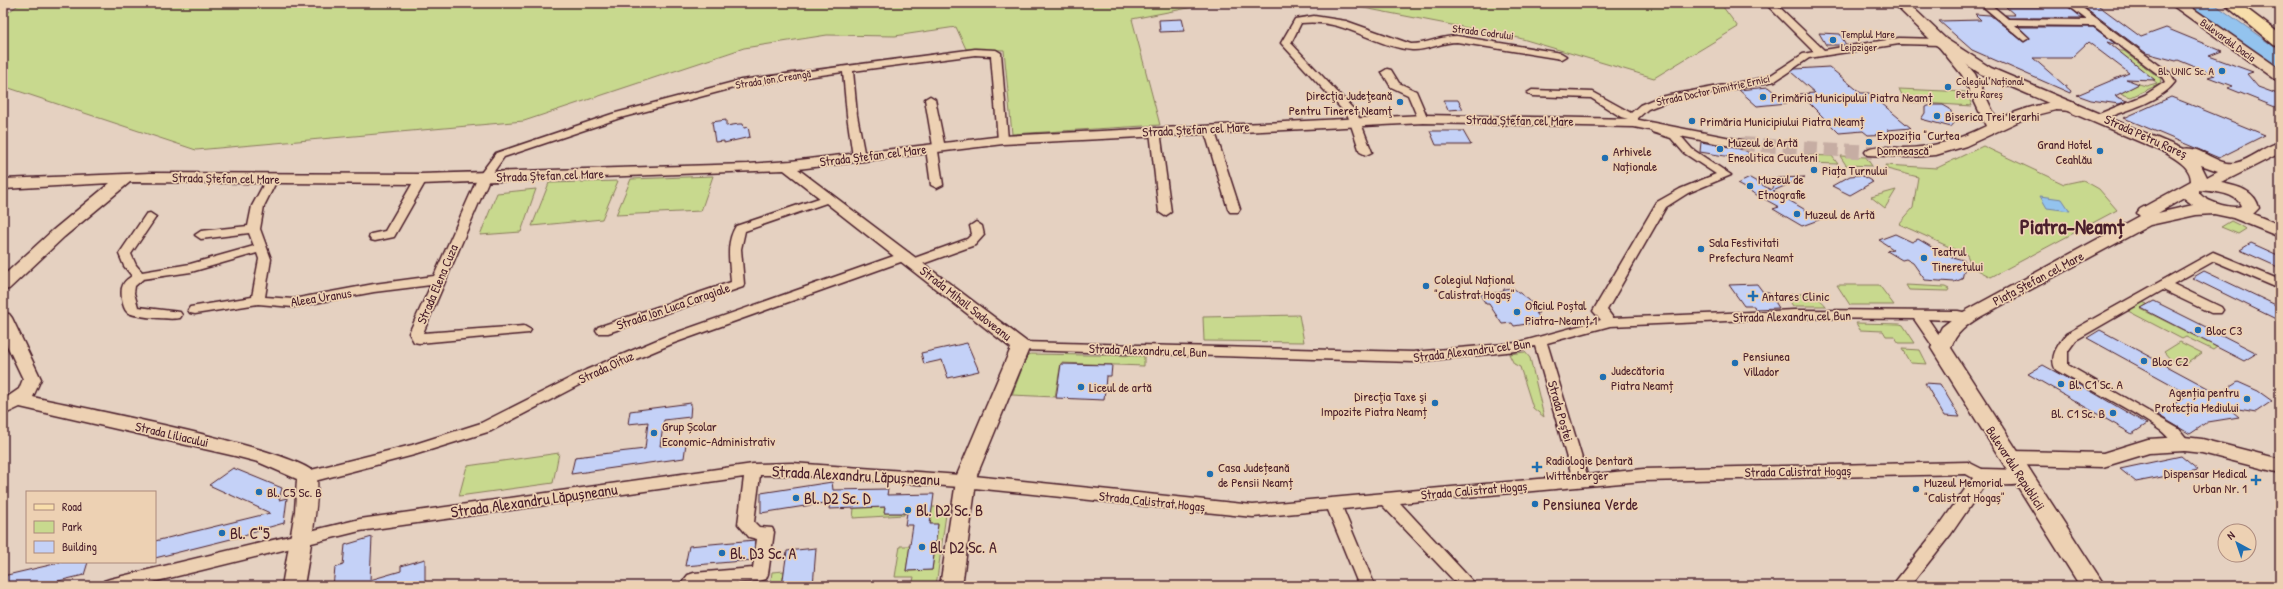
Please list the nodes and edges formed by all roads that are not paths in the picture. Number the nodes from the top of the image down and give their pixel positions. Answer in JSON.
{"nodes":[{"id":1,"x":1770,"y":3,"type":"edge"},
{"id":2,"x":1900,"y":3,"type":"edge"},
{"id":3,"x":1984,"y":3,"type":"edge"},
{"id":4,"x":2070,"y":3,"type":"edge"},
{"id":5,"x":2176,"y":3,"type":"edge"},
{"id":6,"x":2230,"y":3,"type":"edge"},
{"id":7,"x":2006,"y":22,"type":"junction"},
{"id":8,"x":2097,"y":23,"type":"junction"},
{"id":9,"x":2024,"y":38,"type":"dead end"},
{"id":10,"x":1941,"y":42,"type":"junction"},
{"id":11,"x":2280,"y":42,"type":"edge"},
{"id":12,"x":1822,"y":54,"type":"junction"},
{"id":13,"x":1561,"y":56,"type":"dead end"},
{"id":14,"x":848,"y":68,"type":"junction"},
{"id":15,"x":1387,"y":72,"type":"dead end"},
{"id":16,"x":2280,"y":76,"type":"edge"},
{"id":17,"x":1532,"y":93,"type":"dead end"},
{"id":18,"x":930,"y":99,"type":"dead end"},
{"id":19,"x":2046,"y":104,"type":"junction"},
{"id":20,"x":2073,"y":107,"type":"junction"},
{"id":21,"x":2103,"y":116,"type":"junction"},
{"id":22,"x":1423,"y":119,"type":"junction"},
{"id":23,"x":1357,"y":121,"type":"junction"},
{"id":24,"x":1636,"y":121,"type":"junction"},
{"id":25,"x":1994,"y":128,"type":"junction"},
{"id":26,"x":1209,"y":129,"type":"junction"},
{"id":27,"x":1155,"y":132,"type":"junction"},
{"id":28,"x":1003,"y":140,"type":"junction"},
{"id":29,"x":1741,"y":144,"type":"tunnel mouth"},
{"id":30,"x":2280,"y":147,"type":"edge"},
{"id":31,"x":935,"y":148,"type":"junction"},
{"id":32,"x":1366,"y":152,"type":"dead end"},
{"id":33,"x":1872,"y":152,"type":"tunnel mouth"},
{"id":34,"x":2188,"y":153,"type":"junction"},
{"id":35,"x":860,"y":157,"type":"junction"},
{"id":36,"x":2280,"y":159,"type":"edge"},
{"id":37,"x":791,"y":165,"type":"junction"},
{"id":38,"x":2238,"y":168,"type":"junction"},
{"id":39,"x":484,"y":177,"type":"junction"},
{"id":40,"x":126,"y":178,"type":"junction"},
{"id":41,"x":272,"y":178,"type":"junction"},
{"id":42,"x":421,"y":179,"type":"junction"},
{"id":43,"x":3,"y":184,"type":"edge"},
{"id":44,"x":937,"y":185,"type":"dead end"},
{"id":45,"x":2212,"y":186,"type":"junction"},
{"id":46,"x":828,"y":199,"type":"junction"},
{"id":47,"x":1234,"y":209,"type":"dead end"},
{"id":48,"x":2216,"y":209,"type":"junction"},
{"id":49,"x":2243,"y":209,"type":"junction"},
{"id":50,"x":1165,"y":212,"type":"dead end"},
{"id":51,"x":150,"y":218,"type":"dead end"},
{"id":52,"x":2280,"y":218,"type":"edge"},
{"id":53,"x":2146,"y":220,"type":"junction"},
{"id":54,"x":976,"y":226,"type":"dead end"},
{"id":55,"x":254,"y":229,"type":"junction"},
{"id":56,"x":2280,"y":232,"type":"edge"},
{"id":57,"x":200,"y":235,"type":"dead end"},
{"id":58,"x":375,"y":237,"type":"dead end"},
{"id":59,"x":261,"y":248,"type":"junction"},
{"id":60,"x":909,"y":260,"type":"junction"},
{"id":61,"x":191,"y":268,"type":"junction"},
{"id":62,"x":139,"y":276,"type":"junction"},
{"id":63,"x":437,"y":280,"type":"junction"},
{"id":64,"x":182,"y":281,"type":"dead end"},
{"id":65,"x":3,"y":285,"type":"edge"},
{"id":66,"x":2164,"y":285,"type":"junction"},
{"id":67,"x":2280,"y":285,"type":"edge"},
{"id":68,"x":258,"y":300,"type":"junction"},
{"id":69,"x":196,"y":310,"type":"dead end"},
{"id":70,"x":2216,"y":310,"type":"dead end"},
{"id":71,"x":175,"y":315,"type":"dead end"},
{"id":72,"x":1918,"y":315,"type":"junction"},
{"id":73,"x":1968,"y":317,"type":"junction"},
{"id":74,"x":3,"y":318,"type":"edge"},
{"id":75,"x":1610,"y":322,"type":"junction"},
{"id":76,"x":524,"y":330,"type":"dead end"},
{"id":77,"x":603,"y":330,"type":"dead end"},
{"id":78,"x":1539,"y":342,"type":"junction"},
{"id":79,"x":1021,"y":346,"type":"junction"},
{"id":80,"x":1941,"y":348,"type":"junction"},
{"id":81,"x":10,"y":404,"type":"edge"},
{"id":82,"x":2184,"y":444,"type":"junction"},
{"id":83,"x":2280,"y":466,"type":"edge"},
{"id":84,"x":2016,"y":468,"type":"junction"},
{"id":85,"x":753,"y":470,"type":"junction"},
{"id":86,"x":1983,"y":476,"type":"junction"},
{"id":87,"x":307,"y":477,"type":"junction"},
{"id":88,"x":1581,"y":480,"type":"junction"},
{"id":89,"x":965,"y":482,"type":"junction"},
{"id":90,"x":1385,"y":498,"type":"junction"},
{"id":91,"x":1333,"y":504,"type":"junction"},
{"id":92,"x":300,"y":538,"type":"junction"},
{"id":93,"x":110,"y":586,"type":"edge"},
{"id":94,"x":293,"y":586,"type":"edge"},
{"id":95,"x":687,"y":586,"type":"edge"},
{"id":96,"x":951,"y":586,"type":"edge"},
{"id":97,"x":1367,"y":586,"type":"edge"},
{"id":98,"x":1470,"y":586,"type":"edge"},
{"id":99,"x":1900,"y":586,"type":"edge"},
{"id":100,"x":2093,"y":586,"type":"edge"}],
"edges":[{"from":1,"to":12,"type":"street"},
{"from":2,"to":10,"type":"main road"},
{"from":3,"to":7,"type":"street"},
{"from":4,"to":8,"type":"street"},
{"from":5,"to":16,"type":"main road","name":"Bulevardul Dacia"},
{"from":6,"to":11,"type":"main road"},
{"from":7,"to":8,"type":"street"},
{"from":7,"to":9,"type":"street"},
{"from":8,"to":21,"type":"street"},
{"from":10,"to":12,"type":"street","name":"Strada Doctor Dimitrie Ernici"},
{"from":10,"to":19,"type":"main road"},
{"from":10,"to":25,"type":"street"},
{"from":12,"to":24,"type":"street","name":"Strada Doctor Dimitrie Ernici"},
{"from":13,"to":23,"type":"street","name":"Strada Codrului"},
{"from":14,"to":28,"type":"street","name":"Strada Ion Creangă"},
{"from":14,"to":35,"type":"street"},
{"from":14,"to":39,"type":"street","name":"Strada Ion Creangă"},
{"from":15,"to":22,"type":"street"},
{"from":17,"to":24,"type":"street"},
{"from":18,"to":31,"type":"street"},
{"from":19,"to":20,"type":"main road","name":"Strada Petru Rareș"},
{"from":19,"to":20,"type":"street"},
{"from":19,"to":21,"type":"main road","name":"Strada Petru Rareș"},
{"from":19,"to":25,"type":"street"},
{"from":20,"to":45,"type":"main road","name":"Strada Petru Rareș"},
{"from":21,"to":34,"type":"main road","name":"Strada Petru Rareș"},
{"from":22,"to":23,"type":"street","name":"Strada Ștefan cel Mare"},
{"from":22,"to":24,"type":"street","name":"Strada Ștefan cel Mare"},
{"from":23,"to":26,"type":"street","name":"Strada Ștefan cel Mare"},
{"from":23,"to":32,"type":"street"},
{"from":24,"to":29,"type":"street","name":"Strada Ștefan cel Mare"},
{"from":24,"to":75,"type":"street"},
{"from":25,"to":33,"type":"street"},
{"from":26,"to":27,"type":"street","name":"Strada Ștefan cel Mare"},
{"from":26,"to":47,"type":"street"},
{"from":27,"to":28,"type":"street","name":"Strada Ștefan cel Mare"},
{"from":27,"to":50,"type":"street"},
{"from":28,"to":31,"type":"street","name":"Strada Ștefan cel Mare"},
{"from":30,"to":38,"type":"main road","name":"Piața Ștefan cel Mare"},
{"from":31,"to":35,"type":"street","name":"Strada Ștefan cel Mare"},
{"from":31,"to":44,"type":"street"},
{"from":34,"to":38,"type":"main road"},
{"from":34,"to":45,"type":"main road","name":"Strada Petru Rareș"},
{"from":35,"to":37,"type":"street","name":"Strada Ștefan cel Mare"},
{"from":36,"to":45,"type":"main road","name":"Piața Ștefan cel Mare"},
{"from":37,"to":39,"type":"street","name":"Strada Ștefan cel Mare"},
{"from":37,"to":46,"type":"street","name":"Strada Mihail Sadoveanu"},
{"from":38,"to":45,"type":"main road","name":"Piața Ștefan cel Mare"},
{"from":39,"to":42,"type":"street","name":"Strada Ștefan cel Mare"},
{"from":39,"to":63,"type":"street","name":"Strada Elena Cuza"},
{"from":40,"to":41,"type":"street","name":"Strada Ștefan cel Mare"},
{"from":40,"to":43,"type":"street","name":"Strada Ștefan cel Mare"},
{"from":40,"to":65,"type":"street"},
{"from":41,"to":42,"type":"street","name":"Strada Ștefan cel Mare"},
{"from":41,"to":55,"type":"street"},
{"from":42,"to":58,"type":"street"},
{"from":45,"to":48,"type":"main road"},
{"from":45,"to":49,"type":"main road"},
{"from":45,"to":53,"type":"main road","name":"Piața Ștefan cel Mare"},
{"from":46,"to":60,"type":"street","name":"Strada Mihail Sadoveanu"},
{"from":46,"to":77,"type":"street","name":"Strada Ion Luca Caragiale"},
{"from":48,"to":49,"type":"main road"},
{"from":48,"to":53,"type":"main road","name":"Piața Ștefan cel Mare"},
{"from":49,"to":52,"type":"main road"},
{"from":49,"to":56,"type":"main road"},
{"from":51,"to":62,"type":"street"},
{"from":53,"to":73,"type":"main road","name":"Piața Ștefan cel Mare"},
{"from":54,"to":60,"type":"street","name":"Strada Oituz"},
{"from":55,"to":57,"type":"street"},
{"from":55,"to":59,"type":"street"},
{"from":59,"to":61,"type":"street"},
{"from":59,"to":68,"type":"street"},
{"from":60,"to":79,"type":"street","name":"Strada Mihail Sadoveanu"},
{"from":60,"to":87,"type":"street","name":"Strada Oituz"},
{"from":61,"to":62,"type":"street"},
{"from":61,"to":64,"type":"street"},
{"from":62,"to":71,"type":"street"},
{"from":63,"to":68,"type":"street","name":"Aleea Uranus"},
{"from":63,"to":76,"type":"street","name":"Strada Elena Cuza"},
{"from":66,"to":67,"type":"street"},
{"from":66,"to":70,"type":"street"},
{"from":66,"to":82,"type":"street"},
{"from":68,"to":69,"type":"street","name":"Aleea Uranus"},
{"from":72,"to":73,"type":"street","name":"Strada Alexandru cel Bun"},
{"from":72,"to":75,"type":"street","name":"Strada Alexandru cel Bun"},
{"from":72,"to":80,"type":"street"},
{"from":73,"to":80,"type":"main road","name":"Piața Ștefan cel Mare"},
{"from":74,"to":81,"type":"street","name":"Strada Liliacului"},
{"from":75,"to":78,"type":"street","name":"Strada Alexandru cel Bun"},
{"from":78,"to":79,"type":"street","name":"Strada Alexandru cel Bun"},
{"from":78,"to":88,"type":"street","name":"Strada Poștei"},
{"from":79,"to":89,"type":"street","name":"Strada Mihail Sadoveanu"},
{"from":80,"to":84,"type":"main road","name":"Bulevardul Republicii"},
{"from":81,"to":87,"type":"street","name":"Strada Liliacului"},
{"from":82,"to":83,"type":"street"},
{"from":82,"to":84,"type":"street"},
{"from":84,"to":86,"type":"street"},
{"from":84,"to":100,"type":"main road","name":"Bulevardul Republicii"},
{"from":85,"to":89,"type":"street","name":"Strada Alexandru Lăpușneanu"},
{"from":85,"to":92,"type":"street","name":"Strada Alexandru Lăpușneanu"},
{"from":85,"to":95,"type":"street"},
{"from":86,"to":88,"type":"street","name":"Strada Calistrat Hogaș"},
{"from":86,"to":99,"type":"street"},
{"from":87,"to":92,"type":"street"},
{"from":88,"to":90,"type":"street","name":"Strada Calistrat Hogaș"},
{"from":89,"to":91,"type":"street","name":"Strada Calistrat Hogaș"},
{"from":89,"to":96,"type":"street","name":"Strada Mihail Sadoveanu"},
{"from":90,"to":91,"type":"street","name":"Strada Calistrat Hogaș"},
{"from":90,"to":98,"type":"street"},
{"from":91,"to":97,"type":"street"},
{"from":92,"to":93,"type":"street","name":"Strada Alexandru Lăpușneanu"},
{"from":92,"to":94,"type":"street"}]}
